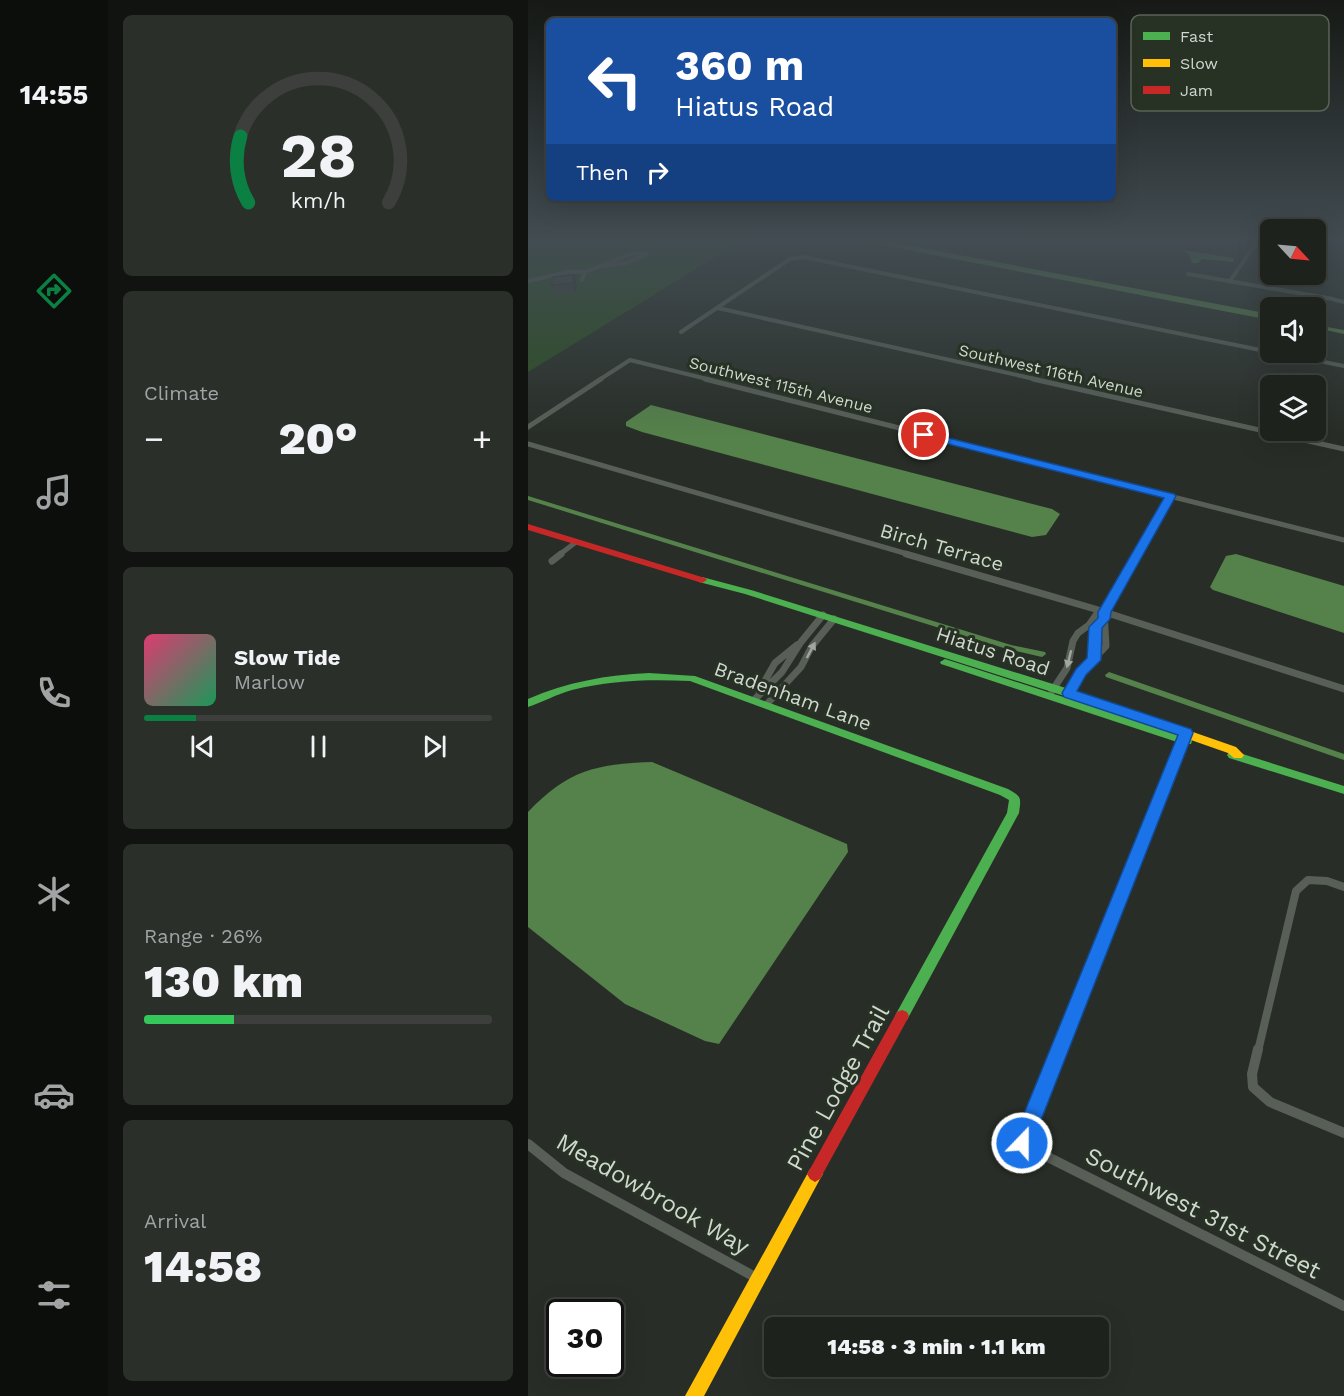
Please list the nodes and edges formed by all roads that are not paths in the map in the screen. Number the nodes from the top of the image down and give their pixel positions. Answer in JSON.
{"nodes":[{"id":1,"x":722,"y":305,"type":"edge"},
{"id":2,"x":1038,"y":305,"type":"edge"},
{"id":3,"x":718,"y":308,"type":"junction"},
{"id":4,"x":681,"y":332,"type":"dead end"},
{"id":5,"x":1260,"y":349,"type":"edge"},
{"id":6,"x":1326,"y":362,"type":"edge"},
{"id":7,"x":1344,"y":366,"type":"edge"},
{"id":8,"x":528,"y":427,"type":"edge"},
{"id":9,"x":528,"y":444,"type":"edge"},
{"id":10,"x":1344,"y":449,"type":"edge"},
{"id":11,"x":1170,"y":496,"type":"junction"},
{"id":12,"x":528,"y":527,"type":"edge"},
{"id":13,"x":1344,"y":540,"type":"edge"},
{"id":14,"x":576,"y":542,"type":"junction"},
{"id":15,"x":552,"y":561,"type":"dead end"},
{"id":16,"x":1104,"y":615,"type":"junction"},
{"id":17,"x":826,"y":620,"type":"junction"},
{"id":18,"x":1078,"y":633,"type":"junction"},
{"id":19,"x":1094,"y":635,"type":"junction"},
{"id":20,"x":801,"y":642,"type":"junction"},
{"id":21,"x":1094,"y":660,"type":"junction"},
{"id":22,"x":773,"y":668,"type":"junction"},
{"id":23,"x":783,"y":670,"type":"junction"},
{"id":24,"x":794,"y":674,"type":"junction"},
{"id":25,"x":1344,"y":689,"type":"edge"},
{"id":26,"x":1052,"y":692,"type":"junction"},
{"id":27,"x":1066,"y":697,"type":"junction"},
{"id":28,"x":754,"y":700,"type":"junction"},
{"id":29,"x":528,"y":703,"type":"edge"},
{"id":30,"x":766,"y":705,"type":"junction"},
{"id":31,"x":1184,"y":736,"type":"junction"},
{"id":32,"x":1344,"y":790,"type":"edge"},
{"id":33,"x":1015,"y":798,"type":"joint"},
{"id":34,"x":1344,"y":887,"type":"edge"},
{"id":35,"x":1344,"y":1133,"type":"edge"},
{"id":36,"x":528,"y":1144,"type":"edge"},
{"id":37,"x":757,"y":1278,"type":"junction"},
{"id":38,"x":1344,"y":1306,"type":"edge"},
{"id":39,"x":694,"y":1396,"type":"edge"}],
"edges":[{"from":1,"to":3,"type":"street"},
{"from":2,"to":5,"type":"street"},
{"from":3,"to":4,"type":"street"},
{"from":3,"to":10,"type":"street","name":"Southwest 116th Avenue"},
{"from":6,"to":7,"type":"street"},
{"from":8,"to":11,"type":"street","name":"Southwest 115th Avenue"},
{"from":9,"to":16,"type":"street","name":"Birch Terrace"},
{"from":11,"to":13,"type":"street","name":"Southwest 115th Avenue"},
{"from":11,"to":16,"type":"street"},
{"from":12,"to":14,"type":"street","name":"Hiatus Road"},
{"from":14,"to":15,"type":"street"},
{"from":14,"to":17,"type":"street","name":"Hiatus Road"},
{"from":16,"to":18,"type":"street"},
{"from":16,"to":19,"type":"street"},
{"from":16,"to":21,"type":"street"},
{"from":16,"to":25,"type":"street","name":"Birch Terrace"},
{"from":17,"to":20,"type":"street"},
{"from":24,"to":17,"type":"street","one_way":true},
{"from":17,"to":26,"type":"street","name":"Hiatus Road"},
{"from":18,"to":19,"type":"street"},
{"from":18,"to":26,"type":"street","one_way":true},
{"from":19,"to":21,"type":"street"},
{"from":20,"to":22,"type":"street"},
{"from":20,"to":23,"type":"street"},
{"from":21,"to":27,"type":"street"},
{"from":22,"to":23,"type":"street"},
{"from":22,"to":28,"type":"street"},
{"from":23,"to":24,"type":"street"},
{"from":23,"to":28,"type":"street"},
{"from":24,"to":30,"type":"street"},
{"from":26,"to":27,"type":"street","name":"Hiatus Road"},
{"from":27,"to":31,"type":"street","name":"Hiatus Road"},
{"from":28,"to":29,"type":"street","name":"Bradenham Lane"},
{"from":28,"to":30,"type":"street","name":"Bradenham Lane"},
{"from":30,"to":33,"type":"street","name":"Bradenham Lane"},
{"from":31,"to":32,"type":"street","name":"Hiatus Road"},
{"from":31,"to":38,"type":"street","name":"Southwest 31st Street"},
{"from":33,"to":37,"type":"street","name":"Pine Lodge Trail"},
{"from":34,"to":35,"type":"street"},
{"from":36,"to":37,"type":"street","name":"Meadowbrook Way"},
{"from":37,"to":39,"type":"street","name":"Pine Lodge Trail"}]}
